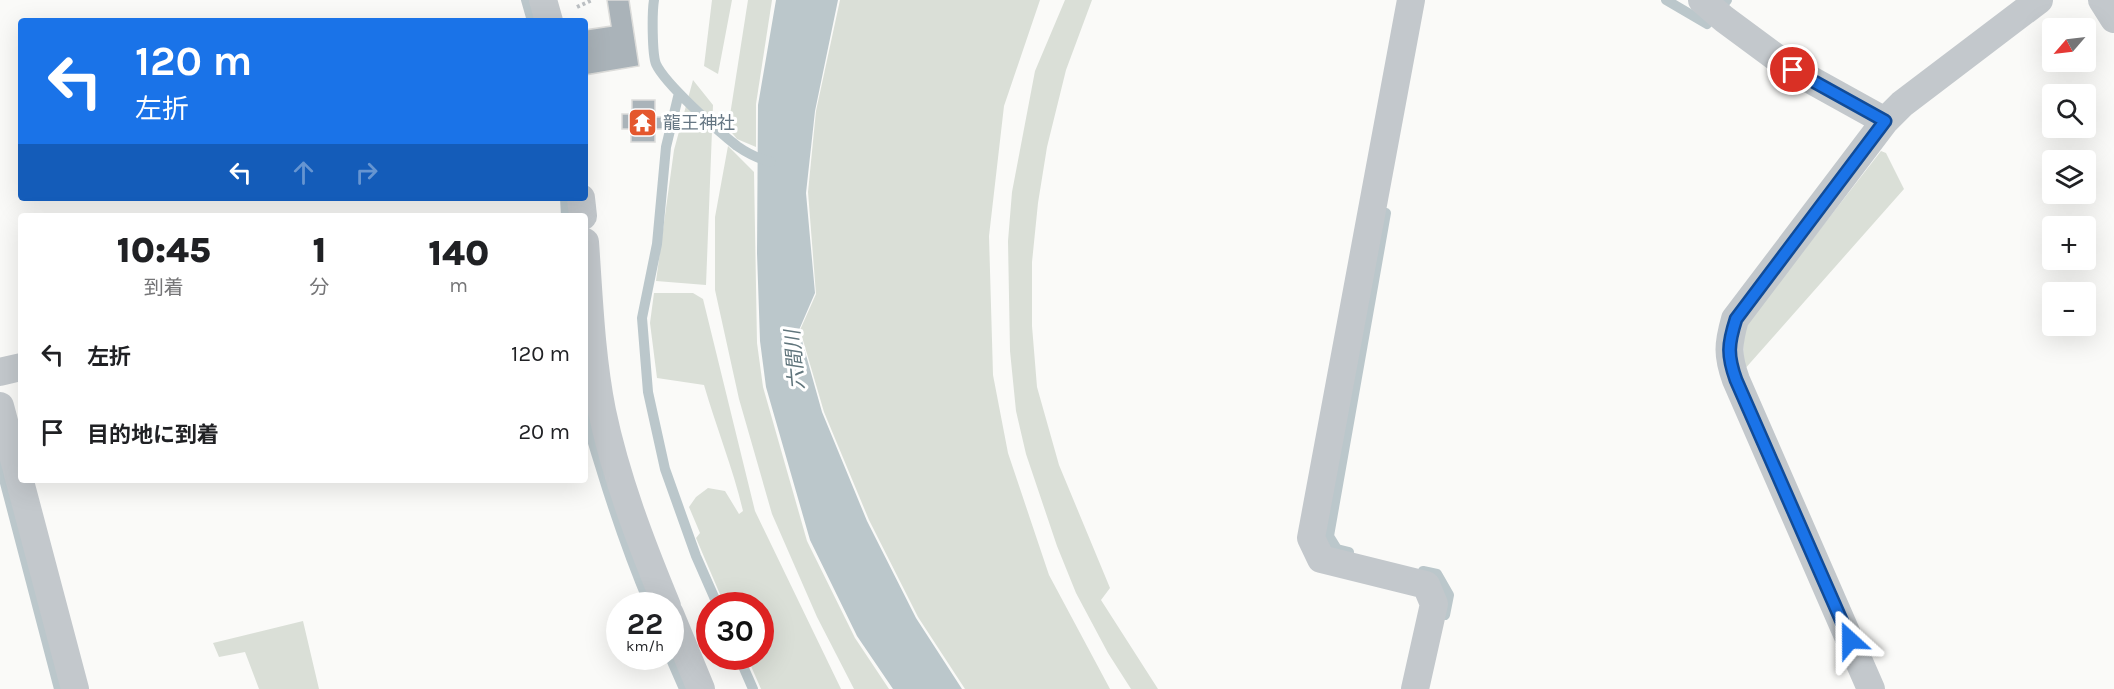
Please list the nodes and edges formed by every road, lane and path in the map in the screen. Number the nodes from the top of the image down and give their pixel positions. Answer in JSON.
{"nodes":[{"id":1,"x":543,"y":0,"type":"edge"},
{"id":2,"x":1411,"y":0,"type":"edge"},
{"id":3,"x":2039,"y":0,"type":"edge"},
{"id":4,"x":2102,"y":0,"type":"edge"},
{"id":5,"x":1710,"y":6,"type":"edge"},
{"id":6,"x":548,"y":18,"type":"edge"},
{"id":7,"x":2114,"y":19,"type":"edge"},
{"id":8,"x":1885,"y":121,"type":"junction"},
{"id":9,"x":588,"y":284,"type":"edge"},
{"id":10,"x":18,"y":368,"type":"edge"},
{"id":11,"x":0,"y":372,"type":"edge"},
{"id":12,"x":0,"y":406,"type":"edge"},
{"id":13,"x":18,"y":474,"type":"edge"},
{"id":14,"x":20,"y":483,"type":"edge"},
{"id":15,"x":661,"y":592,"type":"edge"},
{"id":16,"x":684,"y":648,"type":"edge"},
{"id":17,"x":75,"y":689,"type":"edge"},
{"id":18,"x":701,"y":689,"type":"edge"},
{"id":19,"x":1415,"y":689,"type":"edge"},
{"id":20,"x":1871,"y":689,"type":"edge"}],
"edges":[{"from":1,"to":6,"type":"street"},
{"from":2,"to":19,"type":"street"},
{"from":3,"to":8,"type":"street"},
{"from":4,"to":7,"type":"street"},
{"from":5,"to":8,"type":"street"},
{"from":8,"to":20,"type":"street"},
{"from":9,"to":15,"type":"street"},
{"from":10,"to":11,"type":"street"},
{"from":12,"to":13,"type":"street"},
{"from":14,"to":17,"type":"street"},
{"from":16,"to":18,"type":"street"}]}
